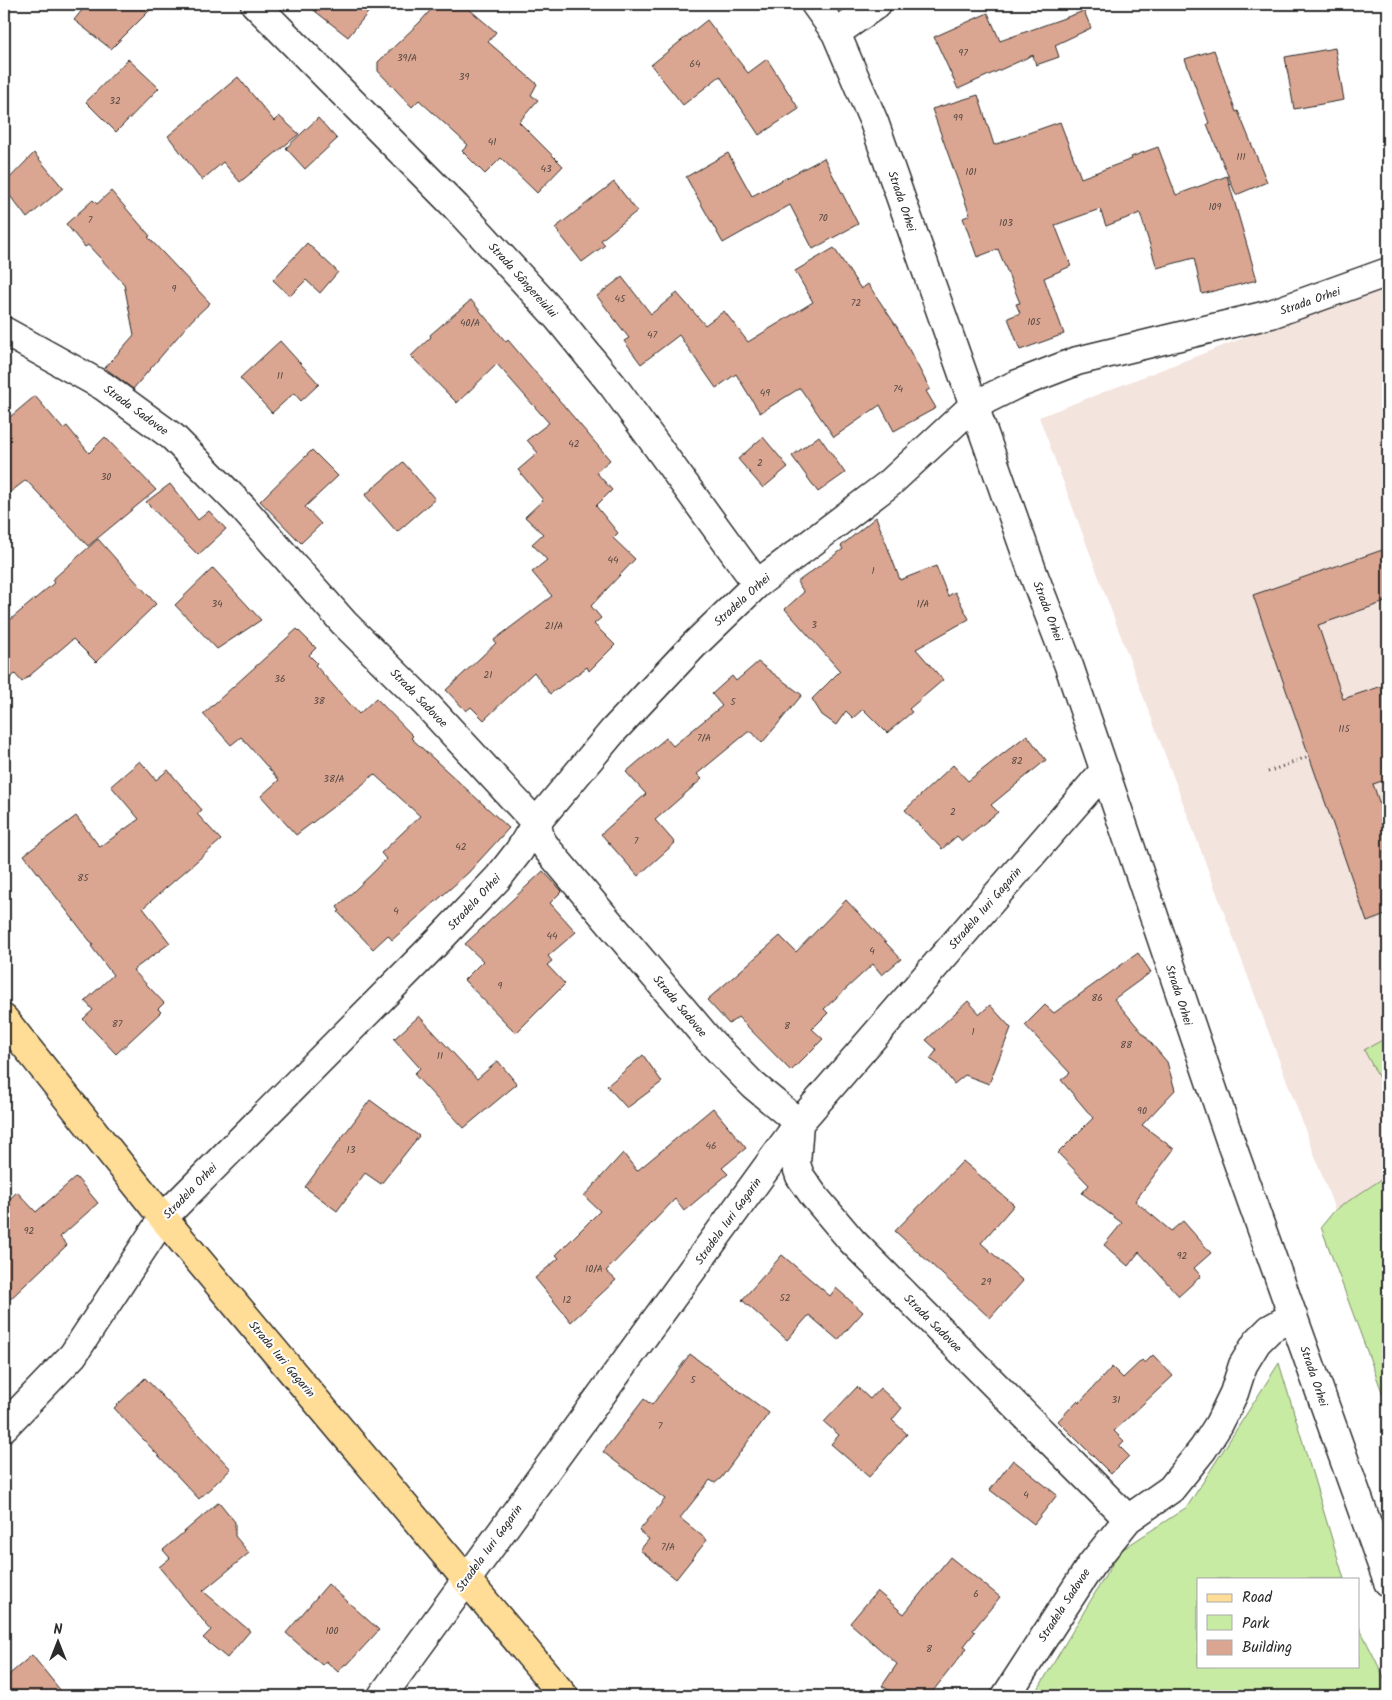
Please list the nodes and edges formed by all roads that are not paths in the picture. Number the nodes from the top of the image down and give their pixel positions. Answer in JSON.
{"nodes":[{"id":1,"x":255,"y":4,"type":"edge"},
{"id":2,"x":815,"y":4,"type":"edge"},
{"id":3,"x":877,"y":4,"type":"edge"},
{"id":4,"x":836,"y":33,"type":"junction"},
{"id":5,"x":1388,"y":272,"type":"edge"},
{"id":6,"x":4,"y":331,"type":"edge"},
{"id":7,"x":973,"y":406,"type":"junction"},
{"id":8,"x":757,"y":584,"type":"junction"},
{"id":9,"x":1105,"y":770,"type":"junction"},
{"id":10,"x":536,"y":823,"type":"junction"},
{"id":11,"x":4,"y":1019,"type":"edge"},
{"id":12,"x":799,"y":1123,"type":"junction"},
{"id":13,"x":163,"y":1218,"type":"junction"},
{"id":14,"x":1293,"y":1316,"type":"junction"},
{"id":15,"x":4,"y":1427,"type":"edge"},
{"id":16,"x":1128,"y":1518,"type":"junction"},
{"id":17,"x":466,"y":1579,"type":"junction"},
{"id":18,"x":1388,"y":1582,"type":"edge"},
{"id":19,"x":382,"y":1696,"type":"edge"},
{"id":20,"x":564,"y":1696,"type":"edge"},
{"id":21,"x":1006,"y":1696,"type":"edge"}],
"edges":[{"from":1,"to":8,"type":"street","name":"Strada Sângereiului"},
{"from":2,"to":4,"type":"street","name":"Strada Orhei"},
{"from":3,"to":4,"type":"street"},
{"from":4,"to":7,"type":"street","name":"Strada Orhei"},
{"from":5,"to":7,"type":"street","name":"Strada Orhei"},
{"from":6,"to":10,"type":"street","name":"Strada Sadovoe"},
{"from":7,"to":8,"type":"street","name":"Stradela Orhei"},
{"from":7,"to":9,"type":"street","name":"Strada Orhei"},
{"from":8,"to":10,"type":"street","name":"Stradela Orhei"},
{"from":9,"to":12,"type":"street","name":"Stradela Iuri Gagarin"},
{"from":9,"to":14,"type":"street","name":"Strada Orhei"},
{"from":10,"to":12,"type":"street","name":"Strada Sadovoe"},
{"from":10,"to":13,"type":"street","name":"Stradela Orhei"},
{"from":11,"to":13,"type":"main road","name":"Strada Iuri Gagarin"},
{"from":12,"to":16,"type":"street","name":"Strada Sadovoe"},
{"from":12,"to":17,"type":"street","name":"Stradela Iuri Gagarin"},
{"from":13,"to":15,"type":"street","name":"Stradela Orhei"},
{"from":13,"to":17,"type":"main road","name":"Strada Iuri Gagarin"},
{"from":14,"to":16,"type":"street"},
{"from":14,"to":18,"type":"street","name":"Strada Orhei"},
{"from":16,"to":21,"type":"street","name":"Stradela Sadovoe"},
{"from":17,"to":19,"type":"street","name":"Stradela Iuri Gagarin"},
{"from":17,"to":20,"type":"main road","name":"Strada Iuri Gagarin"}]}
